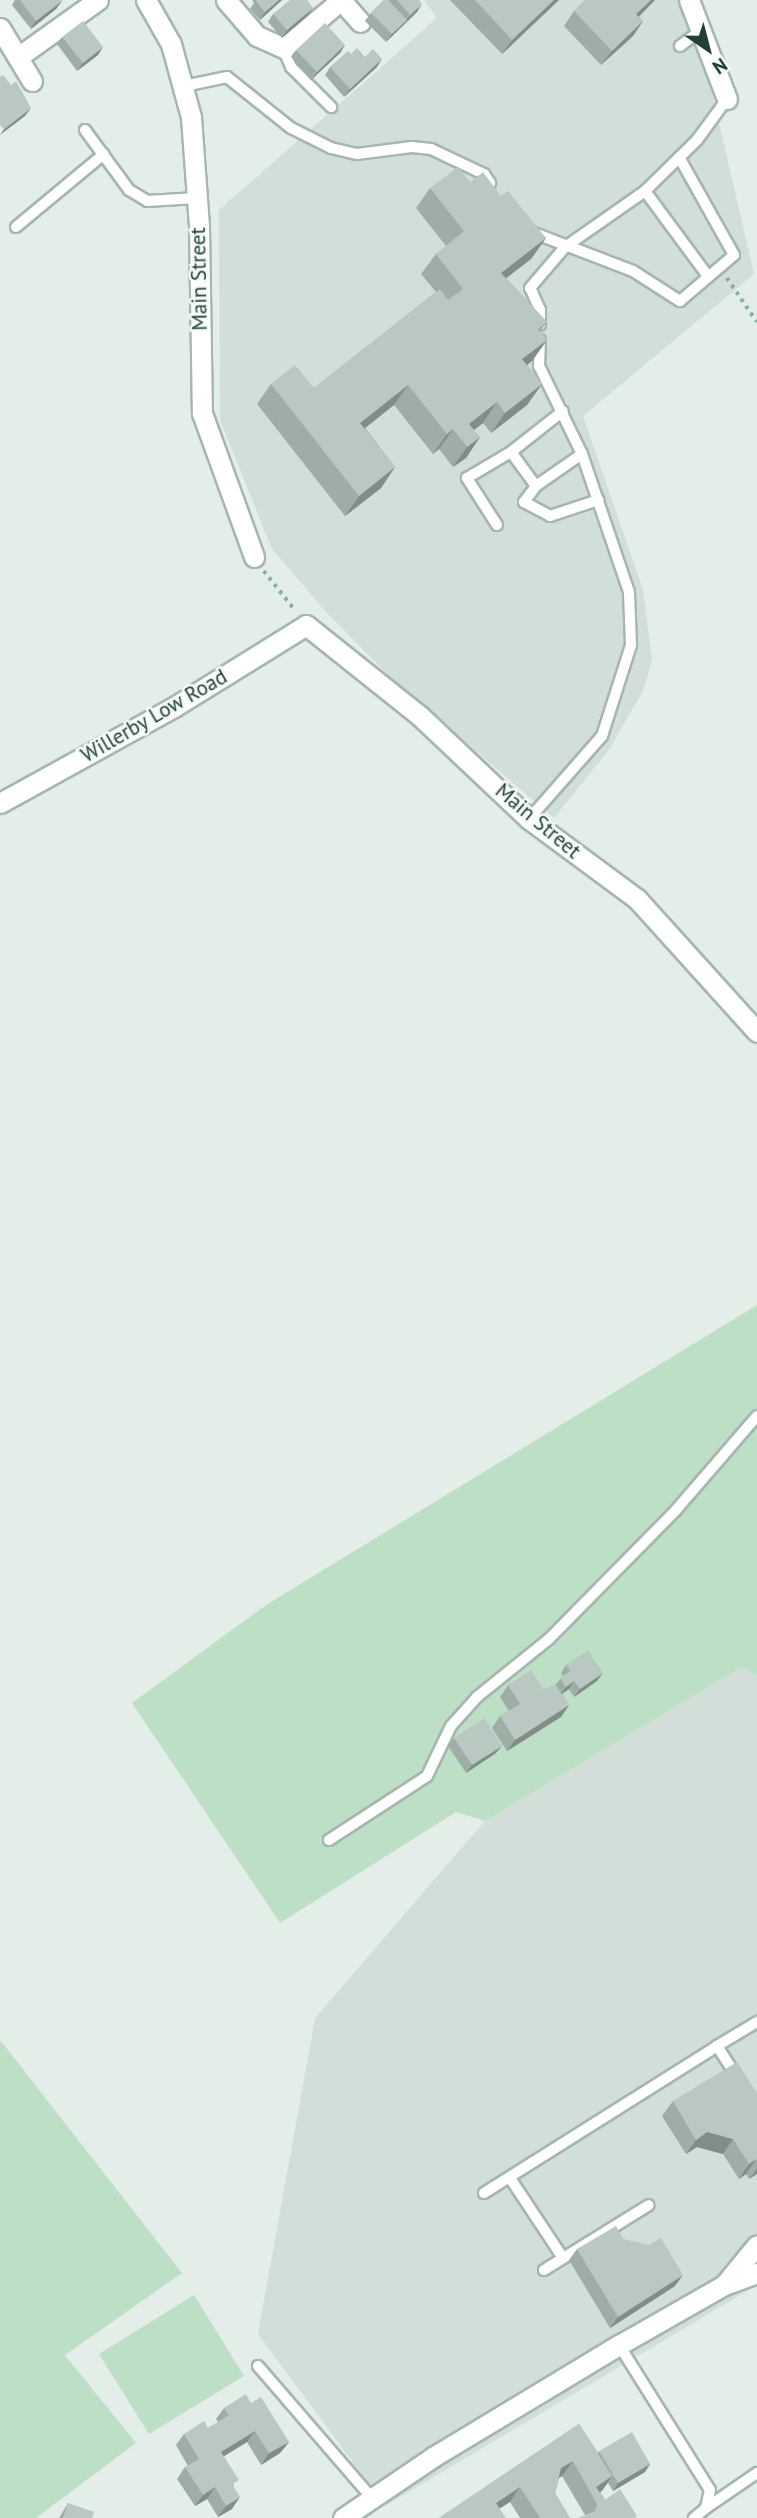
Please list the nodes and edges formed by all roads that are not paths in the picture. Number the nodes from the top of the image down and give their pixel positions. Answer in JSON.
{"nodes":[{"id":1,"x":98,"y":0,"type":"edge"},
{"id":2,"x":146,"y":0,"type":"edge"},
{"id":3,"x":226,"y":0,"type":"edge"},
{"id":4,"x":341,"y":0,"type":"edge"},
{"id":5,"x":689,"y":0,"type":"edge"},
{"id":6,"x":360,"y":22,"type":"dead end"},
{"id":7,"x":0,"y":28,"type":"edge"},
{"id":8,"x":701,"y":30,"type":"junction"},
{"id":9,"x":680,"y":46,"type":"dead end"},
{"id":10,"x":283,"y":48,"type":"junction"},
{"id":11,"x":18,"y":57,"type":"junction"},
{"id":12,"x":32,"y":81,"type":"dead end"},
{"id":13,"x":184,"y":86,"type":"junction"},
{"id":14,"x":727,"y":99,"type":"joint"},
{"id":15,"x":331,"y":107,"type":"dead end"},
{"id":16,"x":85,"y":130,"type":"dead end"},
{"id":17,"x":104,"y":154,"type":"junction"},
{"id":18,"x":679,"y":157,"type":"junction"},
{"id":19,"x":645,"y":191,"type":"junction"},
{"id":20,"x":498,"y":193,"type":"edge"},
{"id":21,"x":197,"y":198,"type":"junction"},
{"id":22,"x":16,"y":226,"type":"dead end"},
{"id":23,"x":526,"y":230,"type":"edge"},
{"id":24,"x":565,"y":247,"type":"junction"},
{"id":25,"x":708,"y":276,"type":"junction"},
{"id":26,"x":563,"y":411,"type":"junction"},
{"id":27,"x":511,"y":452,"type":"junction"},
{"id":28,"x":582,"y":454,"type":"junction"},
{"id":29,"x":536,"y":486,"type":"junction"},
{"id":30,"x":598,"y":500,"type":"junction"},
{"id":31,"x":497,"y":525,"type":"dead end"},
{"id":32,"x":254,"y":557,"type":"road end"},
{"id":33,"x":306,"y":625,"type":"joint"},
{"id":34,"x":0,"y":803,"type":"edge"},
{"id":35,"x":529,"y":819,"type":"junction"},
{"id":36,"x":757,"y":1032,"type":"edge"},
{"id":37,"x":757,"y":1416,"type":"edge"},
{"id":38,"x":329,"y":1840,"type":"dead end"},
{"id":39,"x":757,"y":2022,"type":"edge"},
{"id":40,"x":717,"y":2046,"type":"junction"},
{"id":41,"x":744,"y":2087,"type":"edge"},
{"id":42,"x":510,"y":2178,"type":"junction"},
{"id":43,"x":484,"y":2193,"type":"dead end"},
{"id":44,"x":649,"y":2205,"type":"dead end"},
{"id":45,"x":757,"y":2245,"type":"edge"},
{"id":46,"x":563,"y":2258,"type":"junction"},
{"id":47,"x":544,"y":2270,"type":"dead end"},
{"id":48,"x":757,"y":2274,"type":"edge"},
{"id":49,"x":724,"y":2285,"type":"junction"},
{"id":50,"x":619,"y":2345,"type":"junction"},
{"id":51,"x":258,"y":2366,"type":"dead end"},
{"id":52,"x":757,"y":2473,"type":"edge"},
{"id":53,"x":372,"y":2498,"type":"junction"},
{"id":54,"x":706,"y":2508,"type":"junction"},
{"id":55,"x":343,"y":2518,"type":"edge"},
{"id":56,"x":694,"y":2518,"type":"edge"}],
"edges":[{"from":1,"to":11,"type":"street"},
{"from":2,"to":13,"type":"street","name":"Main Street"},
{"from":3,"to":10,"type":"street"},
{"from":4,"to":6,"type":"street"},
{"from":4,"to":10,"type":"street"},
{"from":5,"to":8,"type":"street"},
{"from":7,"to":11,"type":"street"},
{"from":8,"to":9,"type":"lane"},
{"from":8,"to":14,"type":"street"},
{"from":10,"to":15,"type":"lane"},
{"from":11,"to":12,"type":"street"},
{"from":13,"to":20,"type":"lane"},
{"from":13,"to":21,"type":"street","name":"Main Street"},
{"from":14,"to":18,"type":"lane"},
{"from":16,"to":17,"type":"lane"},
{"from":17,"to":21,"type":"lane"},
{"from":17,"to":22,"type":"lane"},
{"from":18,"to":19,"type":"lane"},
{"from":18,"to":25,"type":"lane"},
{"from":19,"to":24,"type":"lane"},
{"from":19,"to":25,"type":"lane"},
{"from":21,"to":32,"type":"street","name":"Main Street"},
{"from":23,"to":24,"type":"lane"},
{"from":24,"to":25,"type":"lane"},
{"from":24,"to":26,"type":"lane"},
{"from":26,"to":27,"type":"lane"},
{"from":26,"to":28,"type":"lane"},
{"from":27,"to":29,"type":"lane"},
{"from":27,"to":31,"type":"lane"},
{"from":28,"to":29,"type":"lane"},
{"from":28,"to":30,"type":"lane"},
{"from":29,"to":30,"type":"lane"},
{"from":30,"to":35,"type":"lane"},
{"from":33,"to":34,"type":"street","name":"Willerby Low Road"},
{"from":33,"to":35,"type":"street","name":"Main Street"},
{"from":35,"to":36,"type":"street","name":"Main Street"},
{"from":37,"to":38,"type":"lane"},
{"from":39,"to":40,"type":"lane"},
{"from":40,"to":41,"type":"lane"},
{"from":40,"to":42,"type":"lane"},
{"from":42,"to":43,"type":"lane"},
{"from":42,"to":46,"type":"lane"},
{"from":44,"to":46,"type":"lane"},
{"from":45,"to":49,"type":"street"},
{"from":46,"to":47,"type":"lane"},
{"from":48,"to":49,"type":"street"},
{"from":49,"to":50,"type":"street"},
{"from":50,"to":53,"type":"street"},
{"from":50,"to":54,"type":"lane"},
{"from":51,"to":53,"type":"lane"},
{"from":52,"to":54,"type":"lane"},
{"from":53,"to":55,"type":"street"},
{"from":54,"to":56,"type":"lane"}]}
